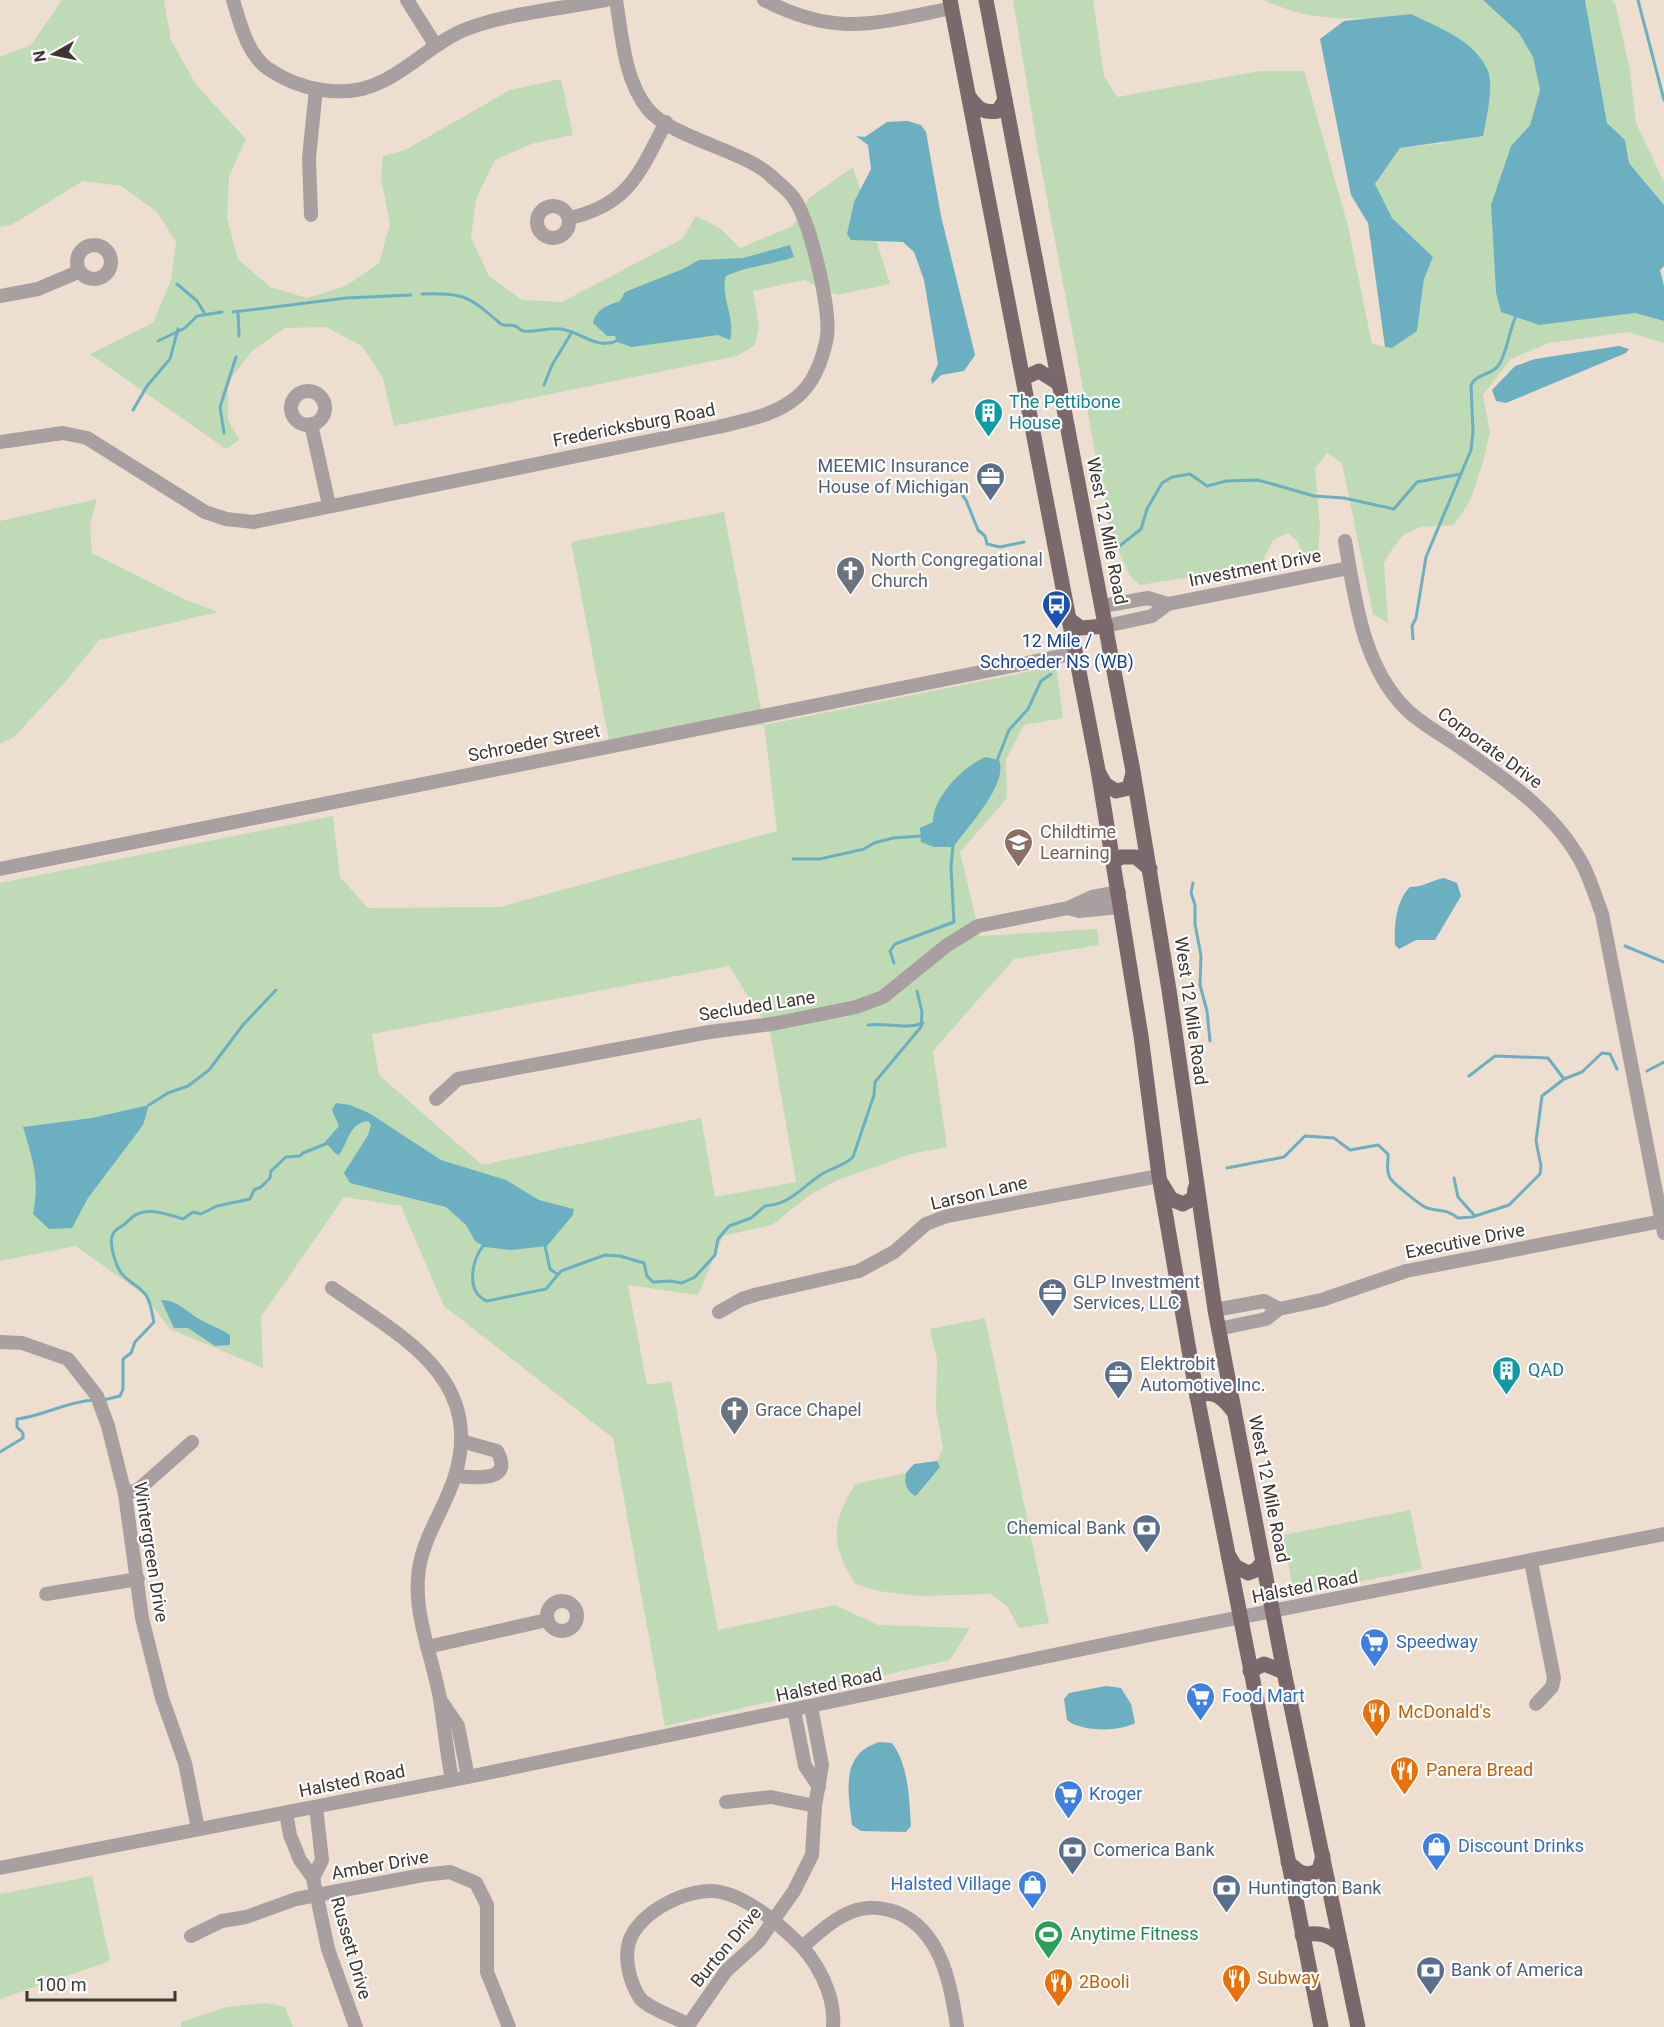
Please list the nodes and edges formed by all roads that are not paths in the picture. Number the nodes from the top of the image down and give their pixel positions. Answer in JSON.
{"nodes":[{"id":1,"x":233,"y":0,"type":"edge"},
{"id":2,"x":406,"y":0,"type":"edge"},
{"id":3,"x":606,"y":0,"type":"edge"},
{"id":4,"x":616,"y":0,"type":"edge"},
{"id":5,"x":765,"y":0,"type":"edge"},
{"id":6,"x":986,"y":0,"type":"edge"},
{"id":7,"x":951,"y":4,"type":"edge"},
{"id":8,"x":436,"y":46,"type":"junction"},
{"id":9,"x":316,"y":89,"type":"junction"},
{"id":10,"x":970,"y":98,"type":"junction"},
{"id":11,"x":1005,"y":100,"type":"junction"},
{"id":12,"x":666,"y":122,"type":"junction"},
{"id":13,"x":311,"y":215,"type":"dead end"},
{"id":14,"x":569,"y":218,"type":"dead end"},
{"id":15,"x":78,"y":272,"type":"dead end"},
{"id":16,"x":0,"y":296,"type":"edge"},
{"id":17,"x":1024,"y":378,"type":"junction"},
{"id":18,"x":1058,"y":382,"type":"junction"},
{"id":19,"x":311,"y":424,"type":"dead end"},
{"id":20,"x":0,"y":442,"type":"edge"},
{"id":21,"x":329,"y":505,"type":"junction"},
{"id":22,"x":1345,"y":541,"type":"dead end"},
{"id":23,"x":1349,"y":568,"type":"junction"},
{"id":24,"x":1168,"y":604,"type":"junction"},
{"id":25,"x":1102,"y":606,"type":"junction"},
{"id":26,"x":1070,"y":620,"type":"junction"},
{"id":27,"x":1106,"y":626,"type":"junction"},
{"id":28,"x":1076,"y":652,"type":"junction"},
{"id":29,"x":1098,"y":770,"type":"junction"},
{"id":30,"x":1133,"y":771,"type":"junction"},
{"id":31,"x":1113,"y":862,"type":"junction"},
{"id":32,"x":0,"y":869,"type":"edge"},
{"id":33,"x":1150,"y":869,"type":"junction"},
{"id":34,"x":1120,"y":900,"type":"junction"},
{"id":35,"x":436,"y":1099,"type":"dead end"},
{"id":36,"x":1159,"y":1176,"type":"junction"},
{"id":37,"x":1196,"y":1183,"type":"junction"},
{"id":38,"x":1663,"y":1227,"type":"edge"},
{"id":39,"x":332,"y":1288,"type":"dead end"},
{"id":40,"x":1279,"y":1309,"type":"junction"},
{"id":41,"x":1215,"y":1310,"type":"junction"},
{"id":42,"x":719,"y":1312,"type":"dead end"},
{"id":43,"x":1218,"y":1329,"type":"junction"},
{"id":44,"x":0,"y":1342,"type":"edge"},
{"id":45,"x":1197,"y":1397,"type":"junction"},
{"id":46,"x":1234,"y":1412,"type":"junction"},
{"id":47,"x":461,"y":1440,"type":"junction"},
{"id":48,"x":192,"y":1442,"type":"dead end"},
{"id":49,"x":455,"y":1476,"type":"junction"},
{"id":50,"x":125,"y":1494,"type":"junction"},
{"id":51,"x":1664,"y":1534,"type":"edge"},
{"id":52,"x":1226,"y":1551,"type":"junction"},
{"id":53,"x":1263,"y":1562,"type":"junction"},
{"id":54,"x":1531,"y":1562,"type":"junction"},
{"id":55,"x":138,"y":1579,"type":"junction"},
{"id":56,"x":46,"y":1594,"type":"dead end"},
{"id":57,"x":1274,"y":1612,"type":"junction"},
{"id":58,"x":1239,"y":1618,"type":"junction"},
{"id":59,"x":547,"y":1620,"type":"dead end"},
{"id":60,"x":427,"y":1647,"type":"junction"},
{"id":61,"x":1250,"y":1671,"type":"junction"},
{"id":62,"x":1284,"y":1672,"type":"junction"},
{"id":63,"x":440,"y":1699,"type":"junction"},
{"id":64,"x":1536,"y":1704,"type":"dead end"},
{"id":65,"x":811,"y":1707,"type":"junction"},
{"id":66,"x":794,"y":1710,"type":"junction"},
{"id":67,"x":468,"y":1777,"type":"junction"},
{"id":68,"x":452,"y":1780,"type":"junction"},
{"id":69,"x":819,"y":1787,"type":"junction"},
{"id":70,"x":726,"y":1802,"type":"dead end"},
{"id":71,"x":815,"y":1806,"type":"junction"},
{"id":72,"x":316,"y":1807,"type":"junction"},
{"id":73,"x":286,"y":1813,"type":"junction"},
{"id":74,"x":198,"y":1829,"type":"junction"},
{"id":75,"x":1323,"y":1855,"type":"junction"},
{"id":76,"x":1288,"y":1862,"type":"junction"},
{"id":77,"x":0,"y":1868,"type":"edge"},
{"id":78,"x":313,"y":1878,"type":"junction"},
{"id":79,"x":317,"y":1895,"type":"junction"},
{"id":80,"x":774,"y":1920,"type":"junction"},
{"id":81,"x":1302,"y":1935,"type":"junction"},
{"id":82,"x":190,"y":1936,"type":"dead end"},
{"id":83,"x":1339,"y":1943,"type":"junction"},
{"id":84,"x":803,"y":1946,"type":"junction"},
{"id":85,"x":688,"y":2026,"type":"edge"},
{"id":86,"x":356,"y":2027,"type":"edge"},
{"id":87,"x":509,"y":2027,"type":"edge"},
{"id":88,"x":833,"y":2027,"type":"edge"},
{"id":89,"x":957,"y":2027,"type":"edge"},
{"id":90,"x":1321,"y":2027,"type":"edge"},
{"id":91,"x":1358,"y":2027,"type":"edge"}],
"edges":[{"from":1,"to":9,"type":"street"},
{"from":2,"to":8,"type":"street"},
{"from":3,"to":8,"type":"street"},
{"from":4,"to":12,"type":"street","name":"Fredericksburg Road"},
{"from":5,"to":7,"type":"street"},
{"from":6,"to":11,"type":"main road","name":"West 12 Mile Road"},
{"from":7,"to":10,"type":"main road"},
{"from":8,"to":9,"type":"street"},
{"from":9,"to":13,"type":"street"},
{"from":10,"to":11,"type":"main road"},
{"from":10,"to":17,"type":"main road"},
{"from":11,"to":18,"type":"main road","name":"West 12 Mile Road"},
{"from":12,"to":14,"type":"street"},
{"from":12,"to":21,"type":"street","name":"Fredericksburg Road"},
{"from":15,"to":16,"type":"street"},
{"from":17,"to":18,"type":"main road"},
{"from":17,"to":26,"type":"main road"},
{"from":18,"to":25,"type":"main road","name":"West 12 Mile Road"},
{"from":19,"to":21,"type":"street"},
{"from":20,"to":21,"type":"street","name":"Fredericksburg Road"},
{"from":22,"to":23,"type":"street","name":"Corporate Drive"},
{"from":23,"to":24,"type":"street","name":"Investment Drive"},
{"from":23,"to":38,"type":"street","name":"Corporate Drive"},
{"from":24,"to":25,"type":"street","name":"Investment Drive"},
{"from":24,"to":27,"type":"street","name":"Investment Drive"},
{"from":25,"to":27,"type":"main road","name":"West 12 Mile Road"},
{"from":26,"to":27,"type":"main road"},
{"from":26,"to":28,"type":"main road"},
{"from":27,"to":30,"type":"main road","name":"West 12 Mile Road"},
{"from":28,"to":29,"type":"main road"},
{"from":28,"to":32,"type":"street","name":"Schroeder Street"},
{"from":29,"to":30,"type":"main road"},
{"from":29,"to":31,"type":"main road"},
{"from":30,"to":33,"type":"main road","name":"West 12 Mile Road"},
{"from":31,"to":33,"type":"main road"},
{"from":31,"to":34,"type":"main road"},
{"from":33,"to":37,"type":"main road","name":"West 12 Mile Road"},
{"from":34,"to":35,"type":"street","name":"Secluded Lane"},
{"from":34,"to":36,"type":"main road"},
{"from":36,"to":37,"type":"main road"},
{"from":36,"to":42,"type":"street","name":"Larson Lane"},
{"from":36,"to":45,"type":"main road"},
{"from":37,"to":41,"type":"main road","name":"West 12 Mile Road"},
{"from":38,"to":40,"type":"street","name":"Executive Drive"},
{"from":39,"to":47,"type":"street"},
{"from":40,"to":41,"type":"street","name":"Executive Drive"},
{"from":40,"to":43,"type":"street","name":"Executive Drive"},
{"from":41,"to":43,"type":"main road","name":"West 12 Mile Road"},
{"from":43,"to":46,"type":"main road","name":"West 12 Mile Road"},
{"from":44,"to":50,"type":"street","name":"Wintergreen Drive"},
{"from":45,"to":46,"type":"main road"},
{"from":45,"to":52,"type":"main road"},
{"from":46,"to":53,"type":"main road","name":"West 12 Mile Road"},
{"from":47,"to":49,"type":"street"},
{"from":47,"to":49,"type":"street"},
{"from":48,"to":50,"type":"street"},
{"from":49,"to":60,"type":"street"},
{"from":50,"to":55,"type":"street","name":"Wintergreen Drive"},
{"from":51,"to":54,"type":"street","name":"Halsted Road"},
{"from":52,"to":53,"type":"main road"},
{"from":52,"to":58,"type":"main road"},
{"from":53,"to":57,"type":"main road","name":"West 12 Mile Road"},
{"from":54,"to":57,"type":"street","name":"Halsted Road"},
{"from":54,"to":64,"type":"street"},
{"from":55,"to":56,"type":"street"},
{"from":55,"to":74,"type":"street","name":"Wintergreen Drive"},
{"from":57,"to":58,"type":"street","name":"Halsted Road"},
{"from":57,"to":62,"type":"main road","name":"West 12 Mile Road"},
{"from":58,"to":61,"type":"main road"},
{"from":58,"to":65,"type":"street","name":"Halsted Road"},
{"from":59,"to":60,"type":"street"},
{"from":60,"to":63,"type":"street"},
{"from":61,"to":62,"type":"main road"},
{"from":61,"to":76,"type":"main road"},
{"from":62,"to":75,"type":"main road","name":"West 12 Mile Road"},
{"from":63,"to":67,"type":"street"},
{"from":63,"to":68,"type":"street"},
{"from":65,"to":66,"type":"street","name":"Halsted Road"},
{"from":65,"to":69,"type":"street","name":"Burton Drive"},
{"from":66,"to":67,"type":"street","name":"Halsted Road"},
{"from":66,"to":69,"type":"street"},
{"from":67,"to":68,"type":"street","name":"Halsted Road"},
{"from":68,"to":72,"type":"street","name":"Halsted Road"},
{"from":69,"to":71,"type":"street","name":"Burton Drive"},
{"from":70,"to":71,"type":"street"},
{"from":71,"to":80,"type":"street","name":"Burton Drive"},
{"from":72,"to":73,"type":"street","name":"Halsted Road"},
{"from":72,"to":78,"type":"street","name":"Russett Drive"},
{"from":73,"to":74,"type":"street","name":"Halsted Road"},
{"from":73,"to":78,"type":"street","name":"Russett Drive"},
{"from":74,"to":77,"type":"street","name":"Halsted Road"},
{"from":75,"to":76,"type":"main road"},
{"from":75,"to":83,"type":"main road","name":"West 12 Mile Road"},
{"from":76,"to":81,"type":"main road"},
{"from":78,"to":79,"type":"street","name":"Russett Drive"},
{"from":79,"to":82,"type":"street","name":"Amber Drive"},
{"from":79,"to":86,"type":"street","name":"Russett Drive"},
{"from":79,"to":87,"type":"street","name":"Amber Drive"},
{"from":80,"to":84,"type":"street"},
{"from":80,"to":85,"type":"street","name":"Burton Drive"},
{"from":80,"to":85,"type":"street"},
{"from":81,"to":83,"type":"main road"},
{"from":81,"to":90,"type":"main road"},
{"from":83,"to":91,"type":"main road","name":"West 12 Mile Road"},
{"from":84,"to":88,"type":"street"},
{"from":84,"to":89,"type":"street"}]}
